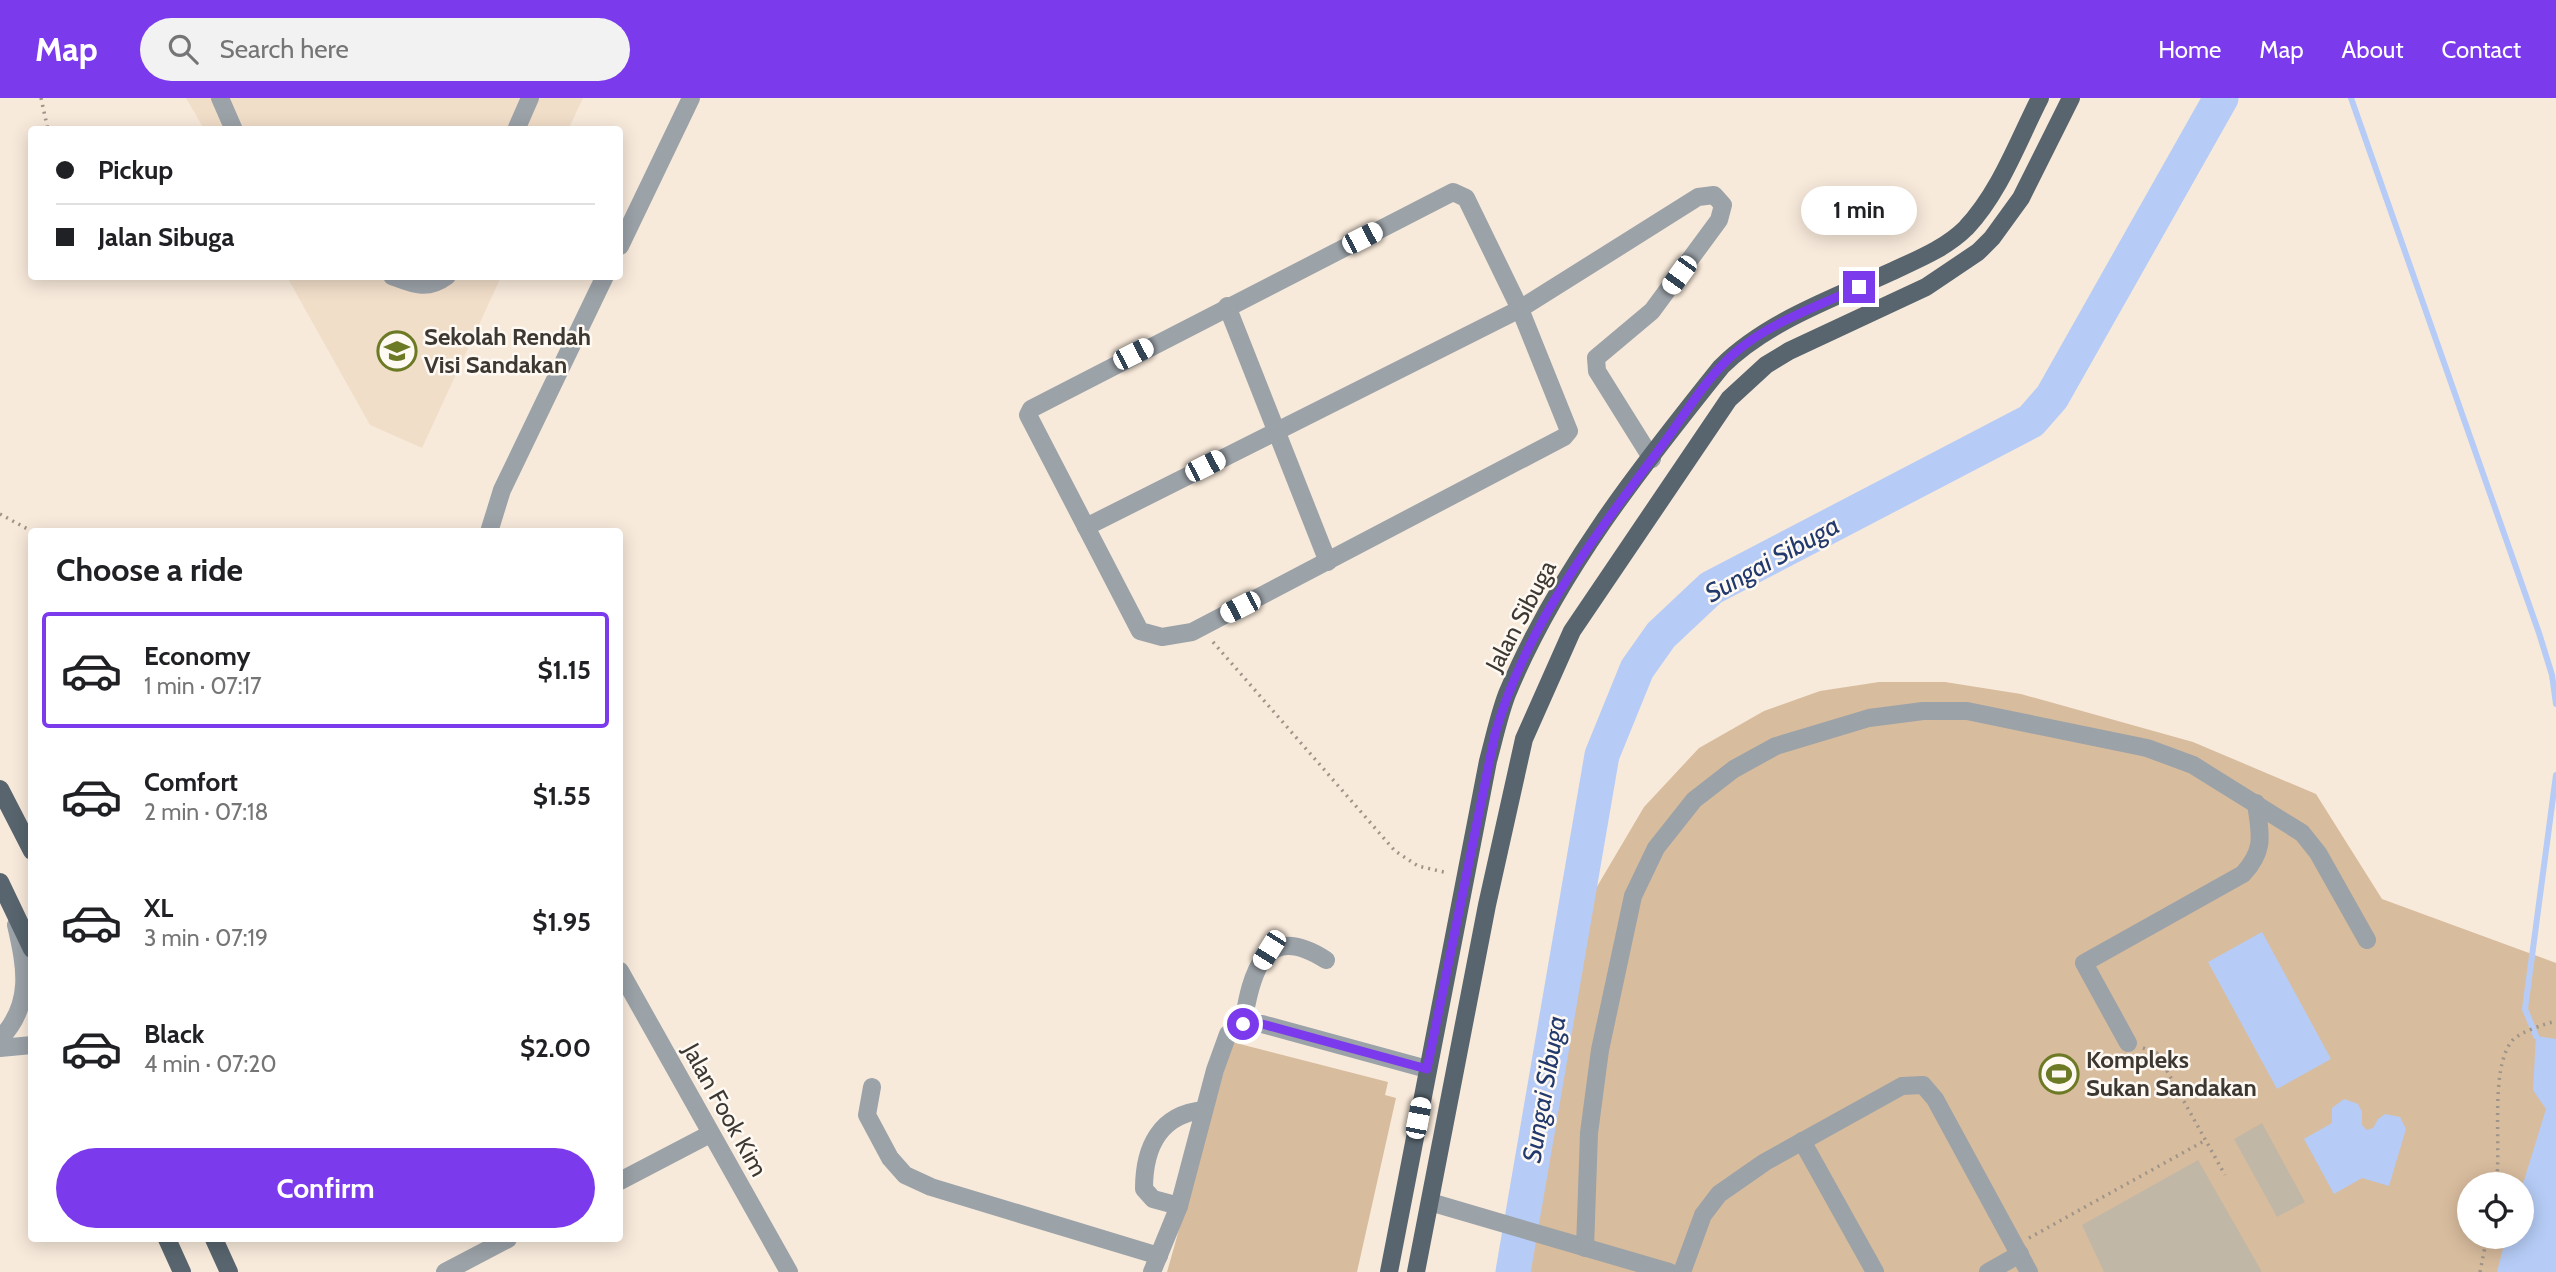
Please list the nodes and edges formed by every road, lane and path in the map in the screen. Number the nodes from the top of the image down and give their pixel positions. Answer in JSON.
{"nodes":[{"id":1,"x":41,"y":98,"type":"edge"},
{"id":2,"x":220,"y":98,"type":"edge"},
{"id":3,"x":530,"y":98,"type":"edge"},
{"id":4,"x":691,"y":98,"type":"edge"},
{"id":5,"x":2040,"y":98,"type":"edge"},
{"id":6,"x":2071,"y":98,"type":"edge"},
{"id":7,"x":47,"y":126,"type":"edge"},
{"id":8,"x":232,"y":126,"type":"edge"},
{"id":9,"x":518,"y":126,"type":"edge"},
{"id":10,"x":623,"y":240,"type":"edge"},
{"id":11,"x":403,"y":280,"type":"edge"},
{"id":12,"x":442,"y":280,"type":"edge"},
{"id":13,"x":603,"y":280,"type":"edge"},
{"id":14,"x":1227,"y":306,"type":"junction"},
{"id":15,"x":1520,"y":309,"type":"junction"},
{"id":16,"x":1277,"y":429,"type":"junction"},
{"id":17,"x":1652,"y":459,"type":"junction"},
{"id":18,"x":0,"y":514,"type":"edge"},
{"id":19,"x":1086,"y":527,"type":"junction"},
{"id":20,"x":490,"y":528,"type":"edge"},
{"id":21,"x":28,"y":529,"type":"edge"},
{"id":22,"x":1328,"y":562,"type":"junction"},
{"id":23,"x":1201,"y":628,"type":"junction"},
{"id":24,"x":0,"y":789,"type":"edge"},
{"id":25,"x":2256,"y":803,"type":"junction"},
{"id":26,"x":28,"y":843,"type":"edge"},
{"id":27,"x":1464,"y":877,"type":"junction"},
{"id":28,"x":0,"y":883,"type":"edge"},
{"id":29,"x":13,"y":910,"type":"junction"},
{"id":30,"x":2367,"y":940,"type":"dead end"},
{"id":31,"x":28,"y":941,"type":"edge"},
{"id":32,"x":1326,"y":960,"type":"dead end"},
{"id":33,"x":623,"y":976,"type":"edge"},
{"id":34,"x":2556,"y":1021,"type":"edge"},
{"id":35,"x":1243,"y":1024,"type":"junction"},
{"id":36,"x":0,"y":1040,"type":"edge"},
{"id":37,"x":2128,"y":1043,"type":"dead end"},
{"id":38,"x":28,"y":1045,"type":"edge"},
{"id":39,"x":0,"y":1048,"type":"edge"},
{"id":40,"x":2157,"y":1053,"type":"dead end"},
{"id":41,"x":1427,"y":1069,"type":"junction"},
{"id":42,"x":872,"y":1087,"type":"dead end"},
{"id":43,"x":1204,"y":1110,"type":"junction"},
{"id":44,"x":710,"y":1134,"type":"junction"},
{"id":45,"x":1802,"y":1140,"type":"junction"},
{"id":46,"x":2206,"y":1140,"type":"junction"},
{"id":47,"x":2498,"y":1172,"type":"edge"},
{"id":48,"x":2225,"y":1174,"type":"dead end"},
{"id":49,"x":623,"y":1179,"type":"edge"},
{"id":50,"x":1430,"y":1202,"type":"junction"},
{"id":51,"x":1179,"y":1206,"type":"junction"},
{"id":52,"x":168,"y":1242,"type":"edge"},
{"id":53,"x":215,"y":1242,"type":"edge"},
{"id":54,"x":502,"y":1242,"type":"edge"},
{"id":55,"x":1585,"y":1248,"type":"junction"},
{"id":56,"x":2485,"y":1249,"type":"edge"},
{"id":57,"x":2018,"y":1250,"type":"junction"},
{"id":58,"x":1156,"y":1264,"type":"edge"},
{"id":59,"x":1613,"y":1264,"type":"edge"},
{"id":60,"x":182,"y":1272,"type":"edge"},
{"id":61,"x":229,"y":1272,"type":"edge"},
{"id":62,"x":445,"y":1272,"type":"edge"},
{"id":63,"x":789,"y":1272,"type":"edge"},
{"id":64,"x":1389,"y":1272,"type":"edge"},
{"id":65,"x":1416,"y":1272,"type":"edge"},
{"id":66,"x":1669,"y":1272,"type":"edge"},
{"id":67,"x":1682,"y":1272,"type":"edge"},
{"id":68,"x":1875,"y":1272,"type":"edge"},
{"id":69,"x":1988,"y":1272,"type":"edge"},
{"id":70,"x":2029,"y":1272,"type":"edge"},
{"id":71,"x":2480,"y":1272,"type":"edge"}],
"edges":[{"from":1,"to":7,"type":"path"},
{"from":2,"to":8,"type":"street"},
{"from":3,"to":9,"type":"street"},
{"from":4,"to":10,"type":"street"},
{"from":5,"to":17,"type":"main road","name":"Jalan Sibuga"},
{"from":6,"to":50,"type":"main road"},
{"from":11,"to":12,"type":"street"},
{"from":13,"to":20,"type":"street"},
{"from":14,"to":15,"type":"street"},
{"from":14,"to":16,"type":"street"},
{"from":14,"to":19,"type":"street"},
{"from":15,"to":16,"type":"street"},
{"from":15,"to":17,"type":"street"},
{"from":15,"to":22,"type":"street"},
{"from":16,"to":19,"type":"street"},
{"from":16,"to":22,"type":"street"},
{"from":17,"to":27,"type":"main road","name":"Jalan Sibuga"},
{"from":18,"to":21,"type":"path"},
{"from":19,"to":23,"type":"street"},
{"from":22,"to":23,"type":"street"},
{"from":23,"to":27,"type":"path"},
{"from":24,"to":26,"type":"main road"},
{"from":25,"to":30,"type":"street"},
{"from":25,"to":37,"type":"street"},
{"from":25,"to":55,"type":"street"},
{"from":27,"to":41,"type":"main road","name":"Jalan Sibuga"},
{"from":28,"to":29,"type":"main road"},
{"from":29,"to":31,"type":"main road"},
{"from":29,"to":36,"type":"street"},
{"from":32,"to":35,"type":"street"},
{"from":33,"to":44,"type":"street","name":"Jalan Fook Kim"},
{"from":34,"to":47,"type":"path"},
{"from":35,"to":41,"type":"street"},
{"from":35,"to":43,"type":"street"},
{"from":38,"to":39,"type":"street"},
{"from":40,"to":46,"type":"path"},
{"from":41,"to":64,"type":"main road","name":"Jalan Sibuga"},
{"from":42,"to":58,"type":"street"},
{"from":43,"to":51,"type":"street"},
{"from":43,"to":51,"type":"street"},
{"from":44,"to":49,"type":"street"},
{"from":44,"to":63,"type":"street","name":"Jalan Fook Kim"},
{"from":45,"to":57,"type":"street"},
{"from":45,"to":67,"type":"street"},
{"from":45,"to":68,"type":"street"},
{"from":46,"to":48,"type":"path"},
{"from":46,"to":57,"type":"path"},
{"from":50,"to":55,"type":"street"},
{"from":50,"to":65,"type":"main road"},
{"from":51,"to":58,"type":"street"},
{"from":52,"to":60,"type":"main road"},
{"from":53,"to":61,"type":"main road"},
{"from":54,"to":62,"type":"street"},
{"from":55,"to":59,"type":"street"},
{"from":56,"to":71,"type":"path"},
{"from":57,"to":69,"type":"street"},
{"from":57,"to":70,"type":"street"},
{"from":59,"to":66,"type":"street"}]}
